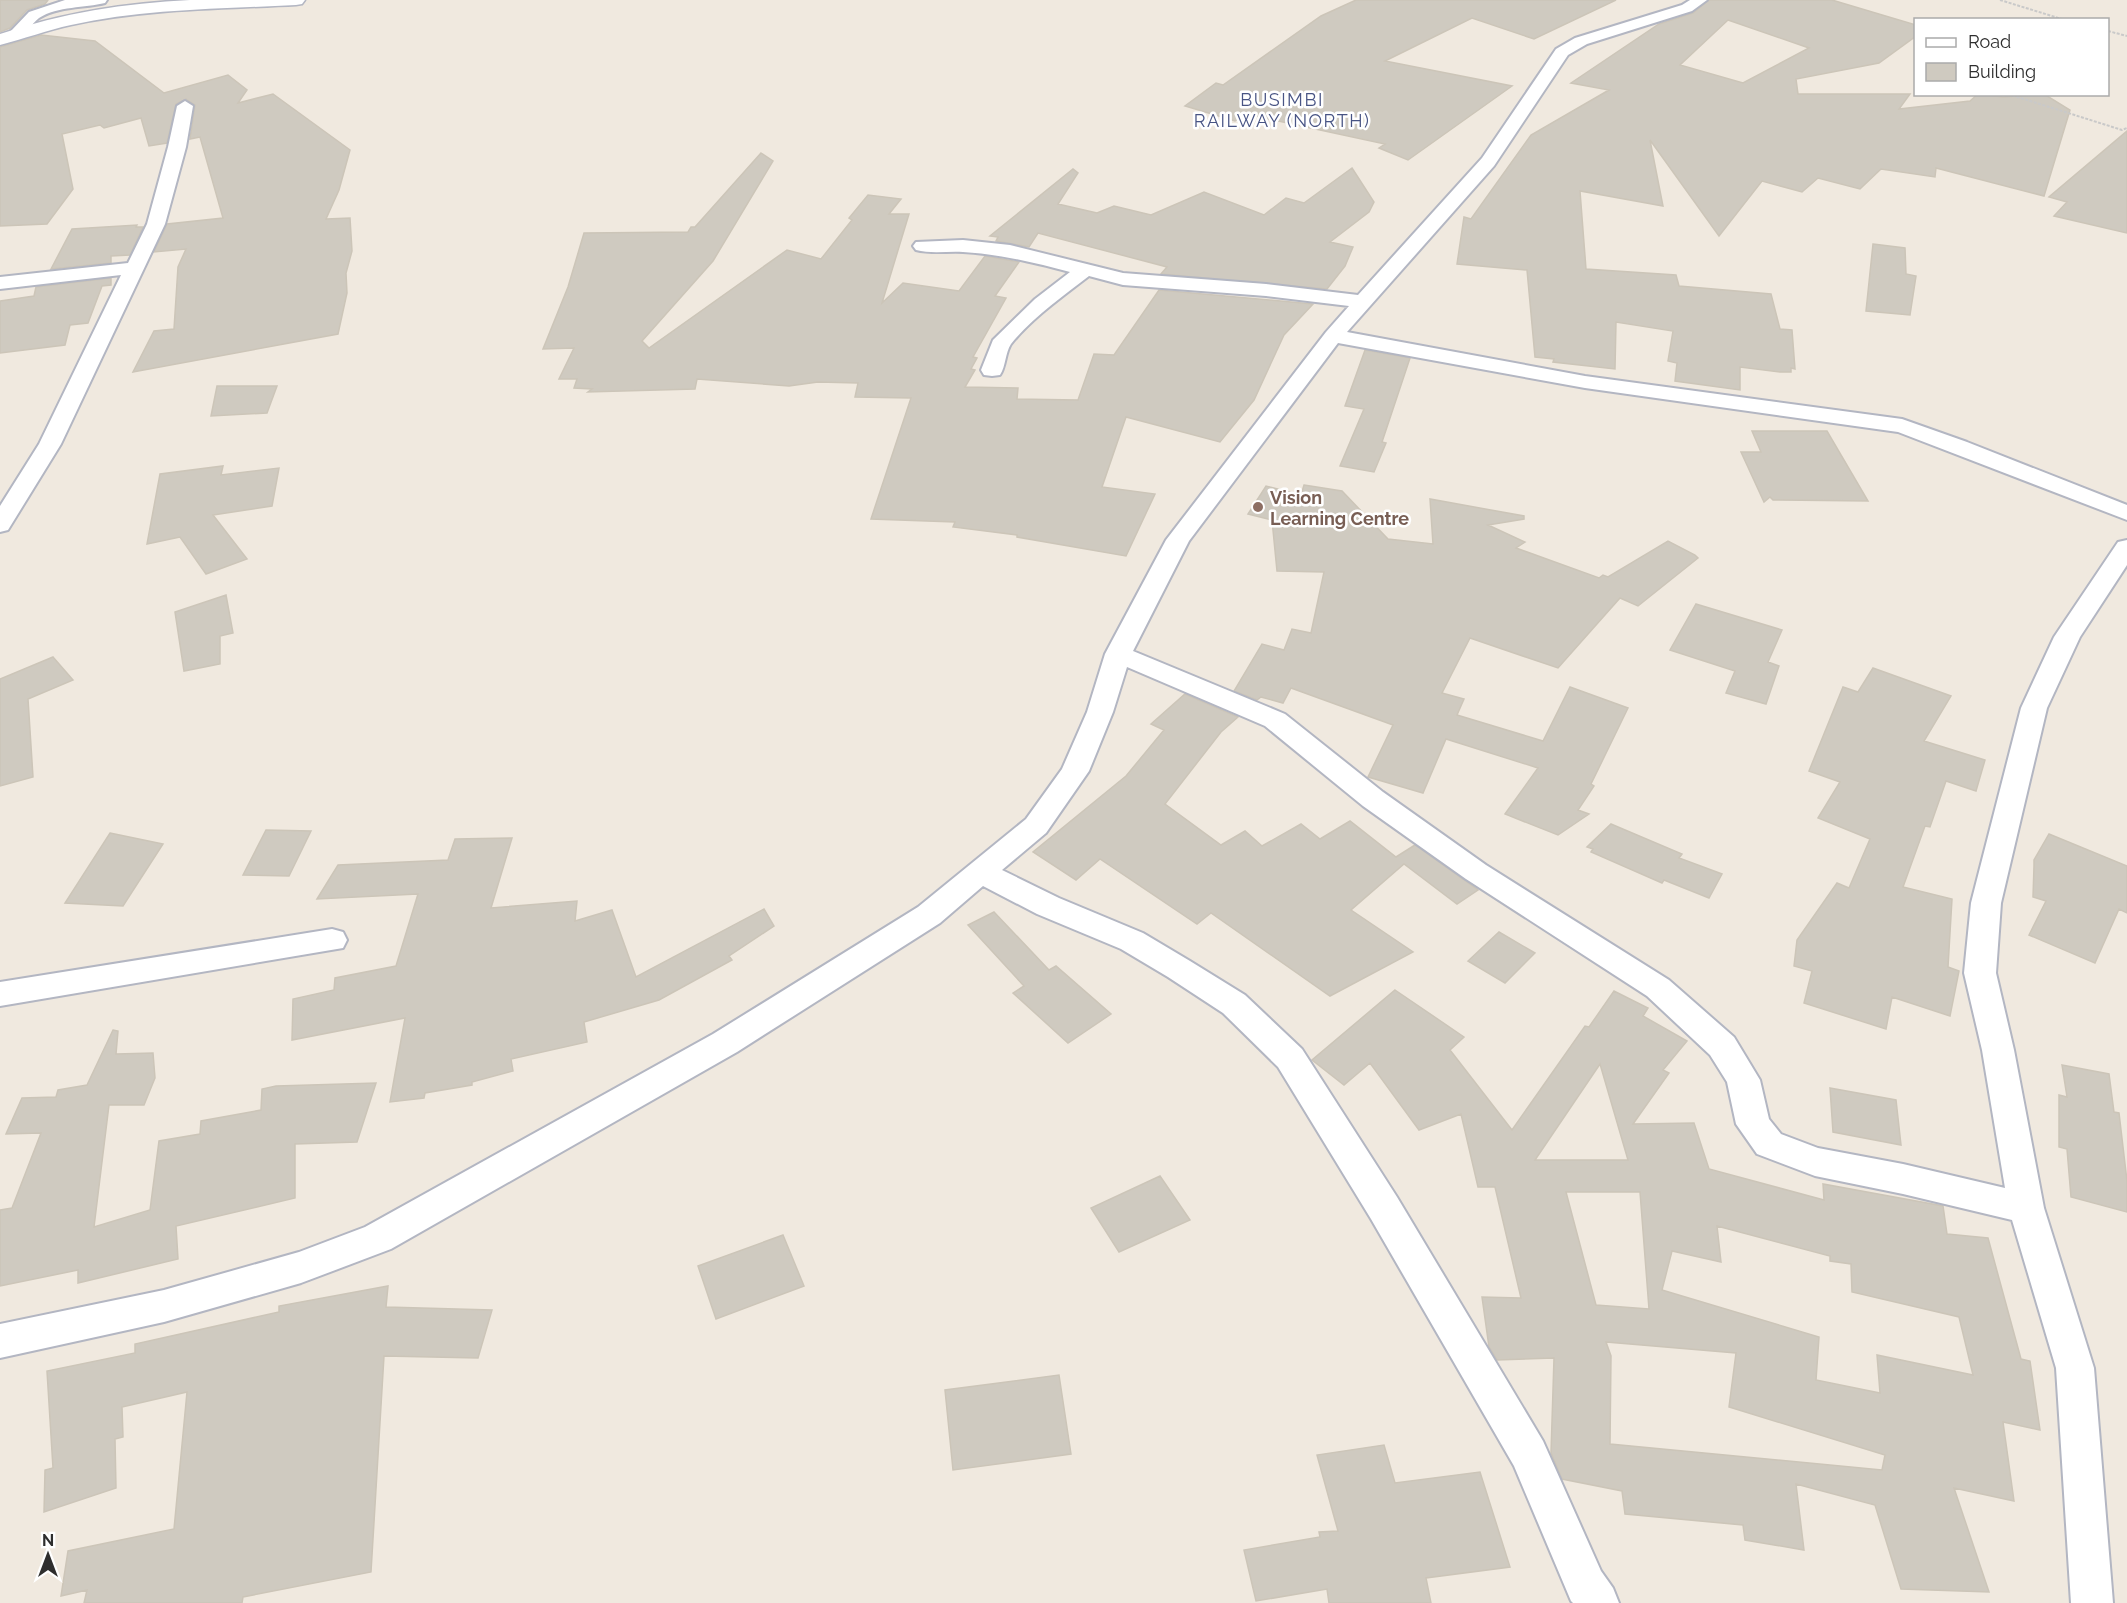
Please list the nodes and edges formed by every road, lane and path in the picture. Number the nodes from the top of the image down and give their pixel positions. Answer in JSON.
{"nodes":[{"id":1,"x":100,"y":0,"type":"edge"},
{"id":2,"x":296,"y":0,"type":"edge"},
{"id":3,"x":1700,"y":0,"type":"edge"},
{"id":4,"x":2000,"y":0,"type":"edge"},
{"id":5,"x":2059,"y":18,"type":"edge"},
{"id":6,"x":2109,"y":31,"type":"edge"},
{"id":7,"x":18,"y":32,"type":"junction"},
{"id":8,"x":2127,"y":36,"type":"edge"},
{"id":9,"x":0,"y":40,"type":"edge"},
{"id":10,"x":2014,"y":96,"type":"edge"},
{"id":11,"x":185,"y":105,"type":"dead end"},
{"id":12,"x":2127,"y":128,"type":"edge"},
{"id":13,"x":923,"y":246,"type":"dead end"},
{"id":14,"x":135,"y":268,"type":"junction"},
{"id":15,"x":1085,"y":270,"type":"junction"},
{"id":16,"x":0,"y":283,"type":"edge"},
{"id":17,"x":1364,"y":302,"type":"junction"},
{"id":18,"x":1334,"y":336,"type":"junction"},
{"id":19,"x":992,"y":370,"type":"dead end"},
{"id":20,"x":2127,"y":513,"type":"edge"},
{"id":21,"x":0,"y":525,"type":"edge"},
{"id":22,"x":2127,"y":547,"type":"edge"},
{"id":23,"x":1118,"y":654,"type":"junction"},
{"id":24,"x":981,"y":872,"type":"junction"},
{"id":25,"x":332,"y":940,"type":"dead end"},
{"id":26,"x":0,"y":994,"type":"edge"},
{"id":27,"x":2026,"y":1208,"type":"junction"},
{"id":28,"x":0,"y":1341,"type":"edge"},
{"id":29,"x":1598,"y":1603,"type":"edge"},
{"id":30,"x":2092,"y":1603,"type":"edge"}],
"edges":[{"from":1,"to":7,"type":"street"},
{"from":2,"to":7,"type":"main road"},
{"from":3,"to":17,"type":"street"},
{"from":4,"to":5,"type":"path"},
{"from":6,"to":8,"type":"path"},
{"from":7,"to":9,"type":"main road"},
{"from":10,"to":12,"type":"path"},
{"from":11,"to":14,"type":"street"},
{"from":13,"to":15,"type":"street"},
{"from":14,"to":16,"type":"street"},
{"from":14,"to":21,"type":"street"},
{"from":15,"to":17,"type":"street"},
{"from":15,"to":19,"type":"street"},
{"from":17,"to":18,"type":"street"},
{"from":18,"to":20,"type":"street"},
{"from":18,"to":23,"type":"street"},
{"from":22,"to":27,"type":"street"},
{"from":23,"to":24,"type":"street"},
{"from":23,"to":27,"type":"street"},
{"from":24,"to":28,"type":"street"},
{"from":24,"to":29,"type":"street"},
{"from":25,"to":26,"type":"street"},
{"from":27,"to":30,"type":"street"}]}
